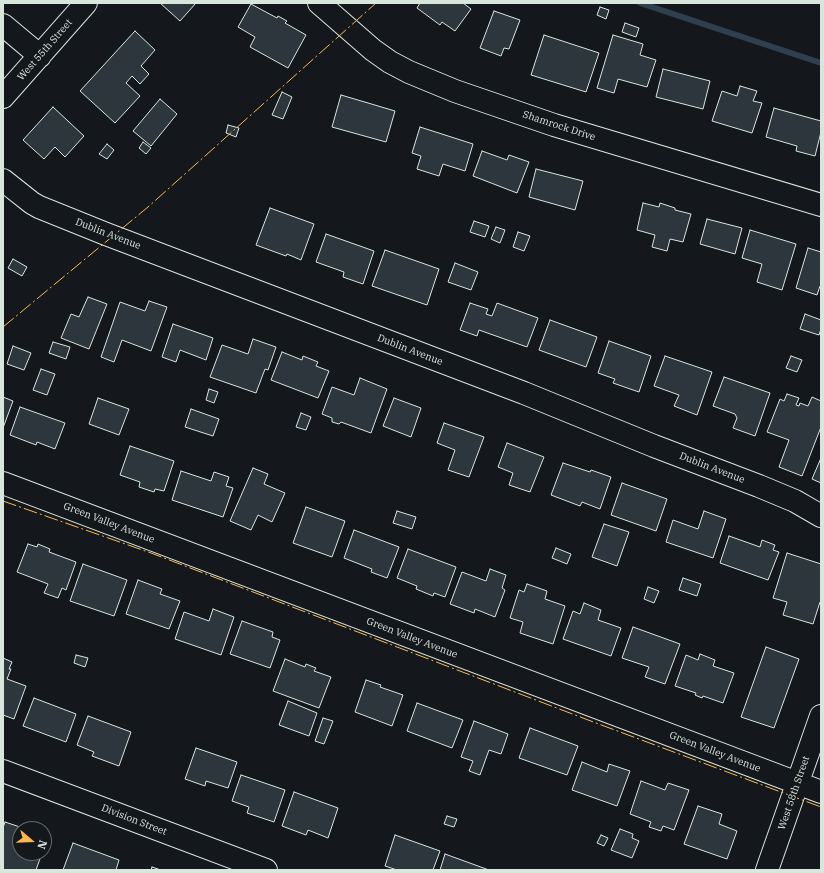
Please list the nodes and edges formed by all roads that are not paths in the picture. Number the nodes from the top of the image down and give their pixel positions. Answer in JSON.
{"nodes":[{"id":1,"x":86,"y":3,"type":"edge"},
{"id":2,"x":319,"y":3,"type":"edge"},
{"id":3,"x":3,"y":25,"type":"edge"},
{"id":4,"x":40,"y":56,"type":"junction"},
{"id":5,"x":3,"y":97,"type":"edge"},
{"id":6,"x":3,"y":180,"type":"edge"},
{"id":7,"x":821,"y":205,"type":"edge"},
{"id":8,"x":3,"y":483,"type":"edge"},
{"id":9,"x":821,"y":516,"type":"edge"},
{"id":10,"x":821,"y":716,"type":"edge"},
{"id":11,"x":3,"y":771,"type":"edge"},
{"id":12,"x":798,"y":783,"type":"junction"},
{"id":13,"x":821,"y":792,"type":"edge"},
{"id":14,"x":266,"y":870,"type":"edge"},
{"id":15,"x":767,"y":870,"type":"edge"}],
"edges":[{"from":1,"to":4,"type":"street","name":"West 55th Street"},
{"from":2,"to":7,"type":"street","name":"Shamrock Drive"},
{"from":3,"to":4,"type":"street"},
{"from":4,"to":5,"type":"street","name":"West 55th Street"},
{"from":6,"to":9,"type":"street","name":"Dublin Avenue"},
{"from":8,"to":12,"type":"street","name":"Green Valley Avenue"},
{"from":10,"to":12,"type":"street","name":"West 58th Street"},
{"from":11,"to":14,"type":"street","name":"Division Street"},
{"from":12,"to":13,"type":"street","name":"Green Valley Avenue"},
{"from":12,"to":15,"type":"street","name":"West 58th Street"}]}
